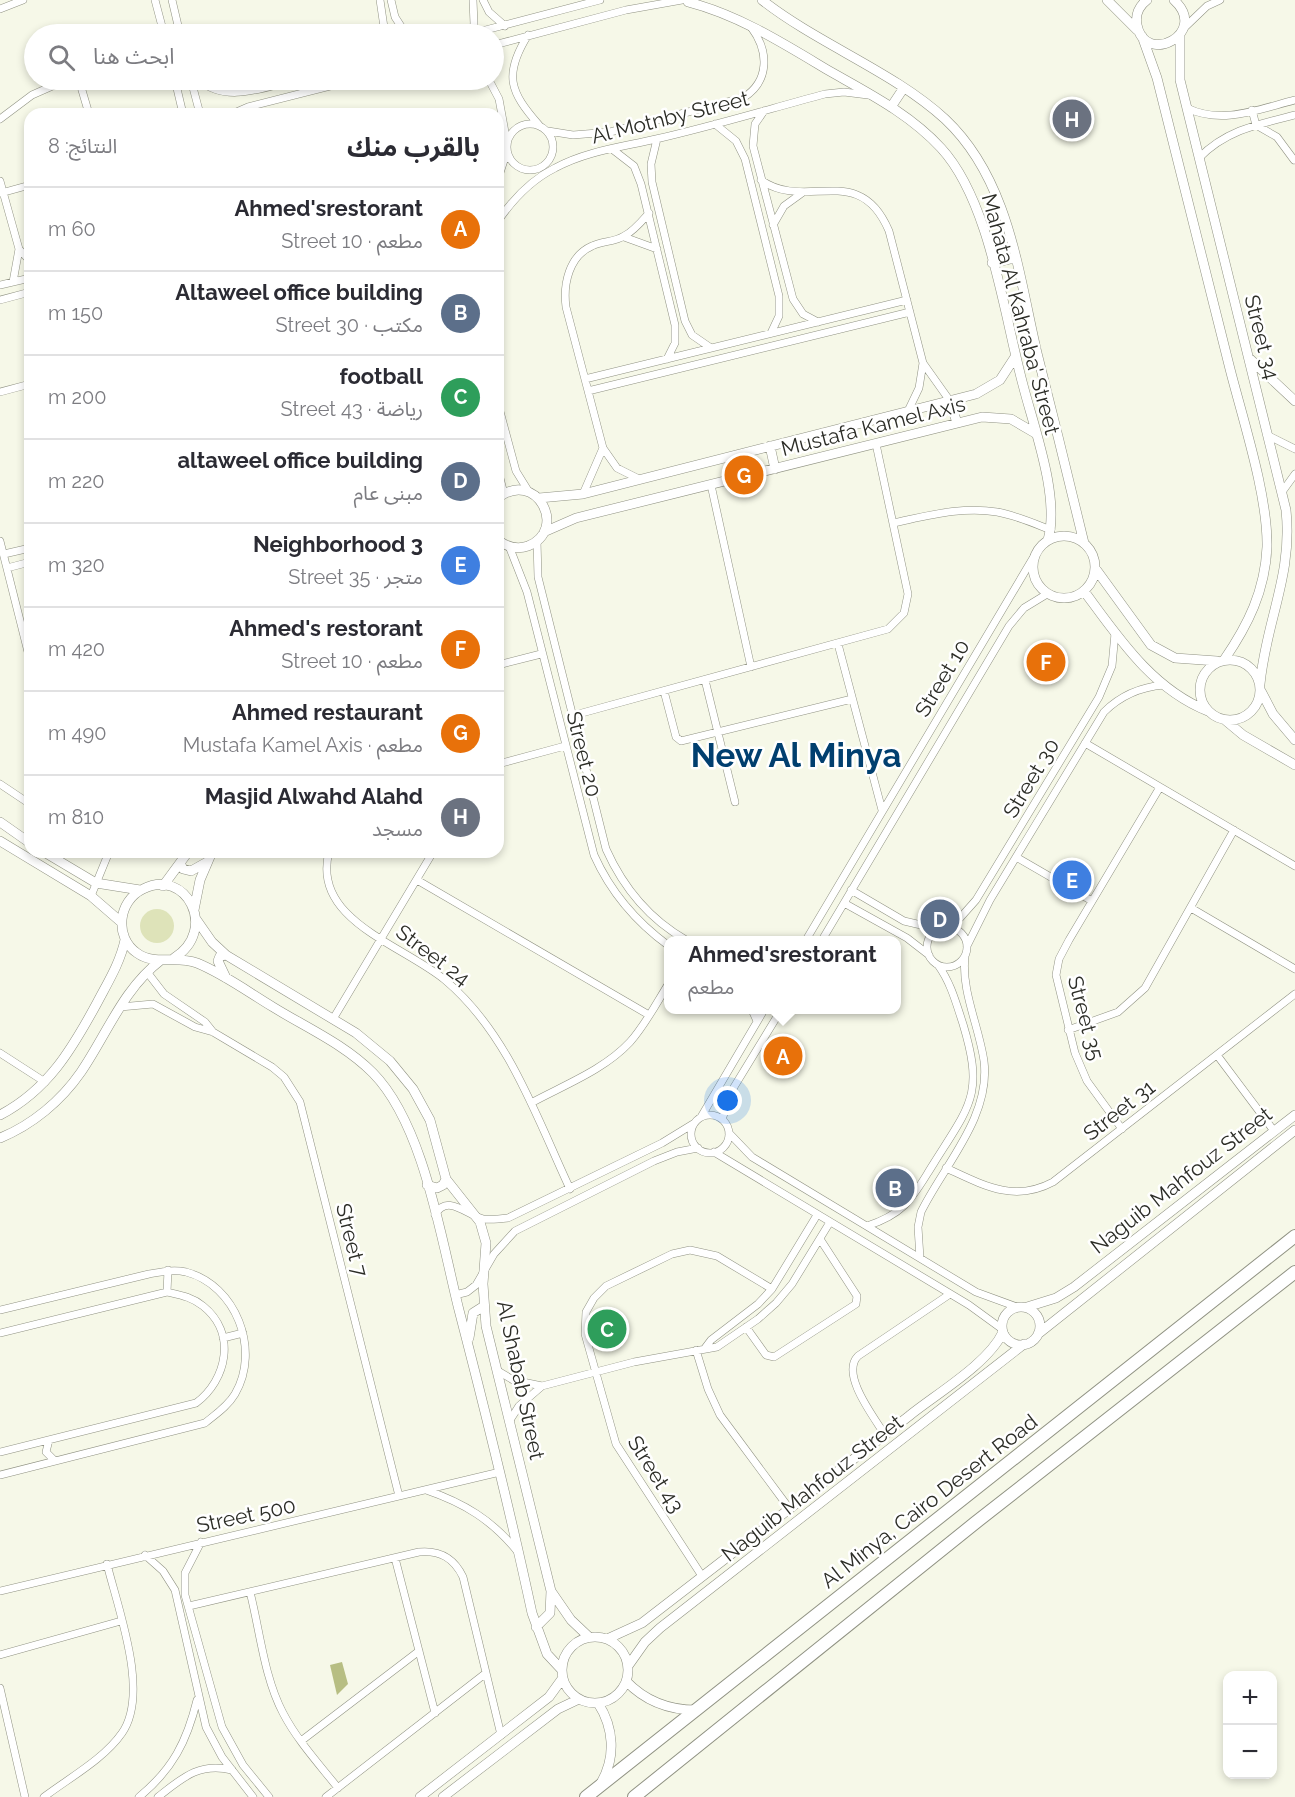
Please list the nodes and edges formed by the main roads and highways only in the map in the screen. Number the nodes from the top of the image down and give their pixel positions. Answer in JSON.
{"nodes":[{"id":1,"x":1295,"y":1236,"type":"edge"},
{"id":2,"x":1295,"y":1272,"type":"edge"},
{"id":3,"x":586,"y":1797,"type":"edge"},
{"id":4,"x":634,"y":1797,"type":"edge"}],
"edges":[{"from":1,"to":3,"type":"highway","name":"Al Minya, Cairo Desert Road"},
{"from":2,"to":4,"type":"highway"}]}
